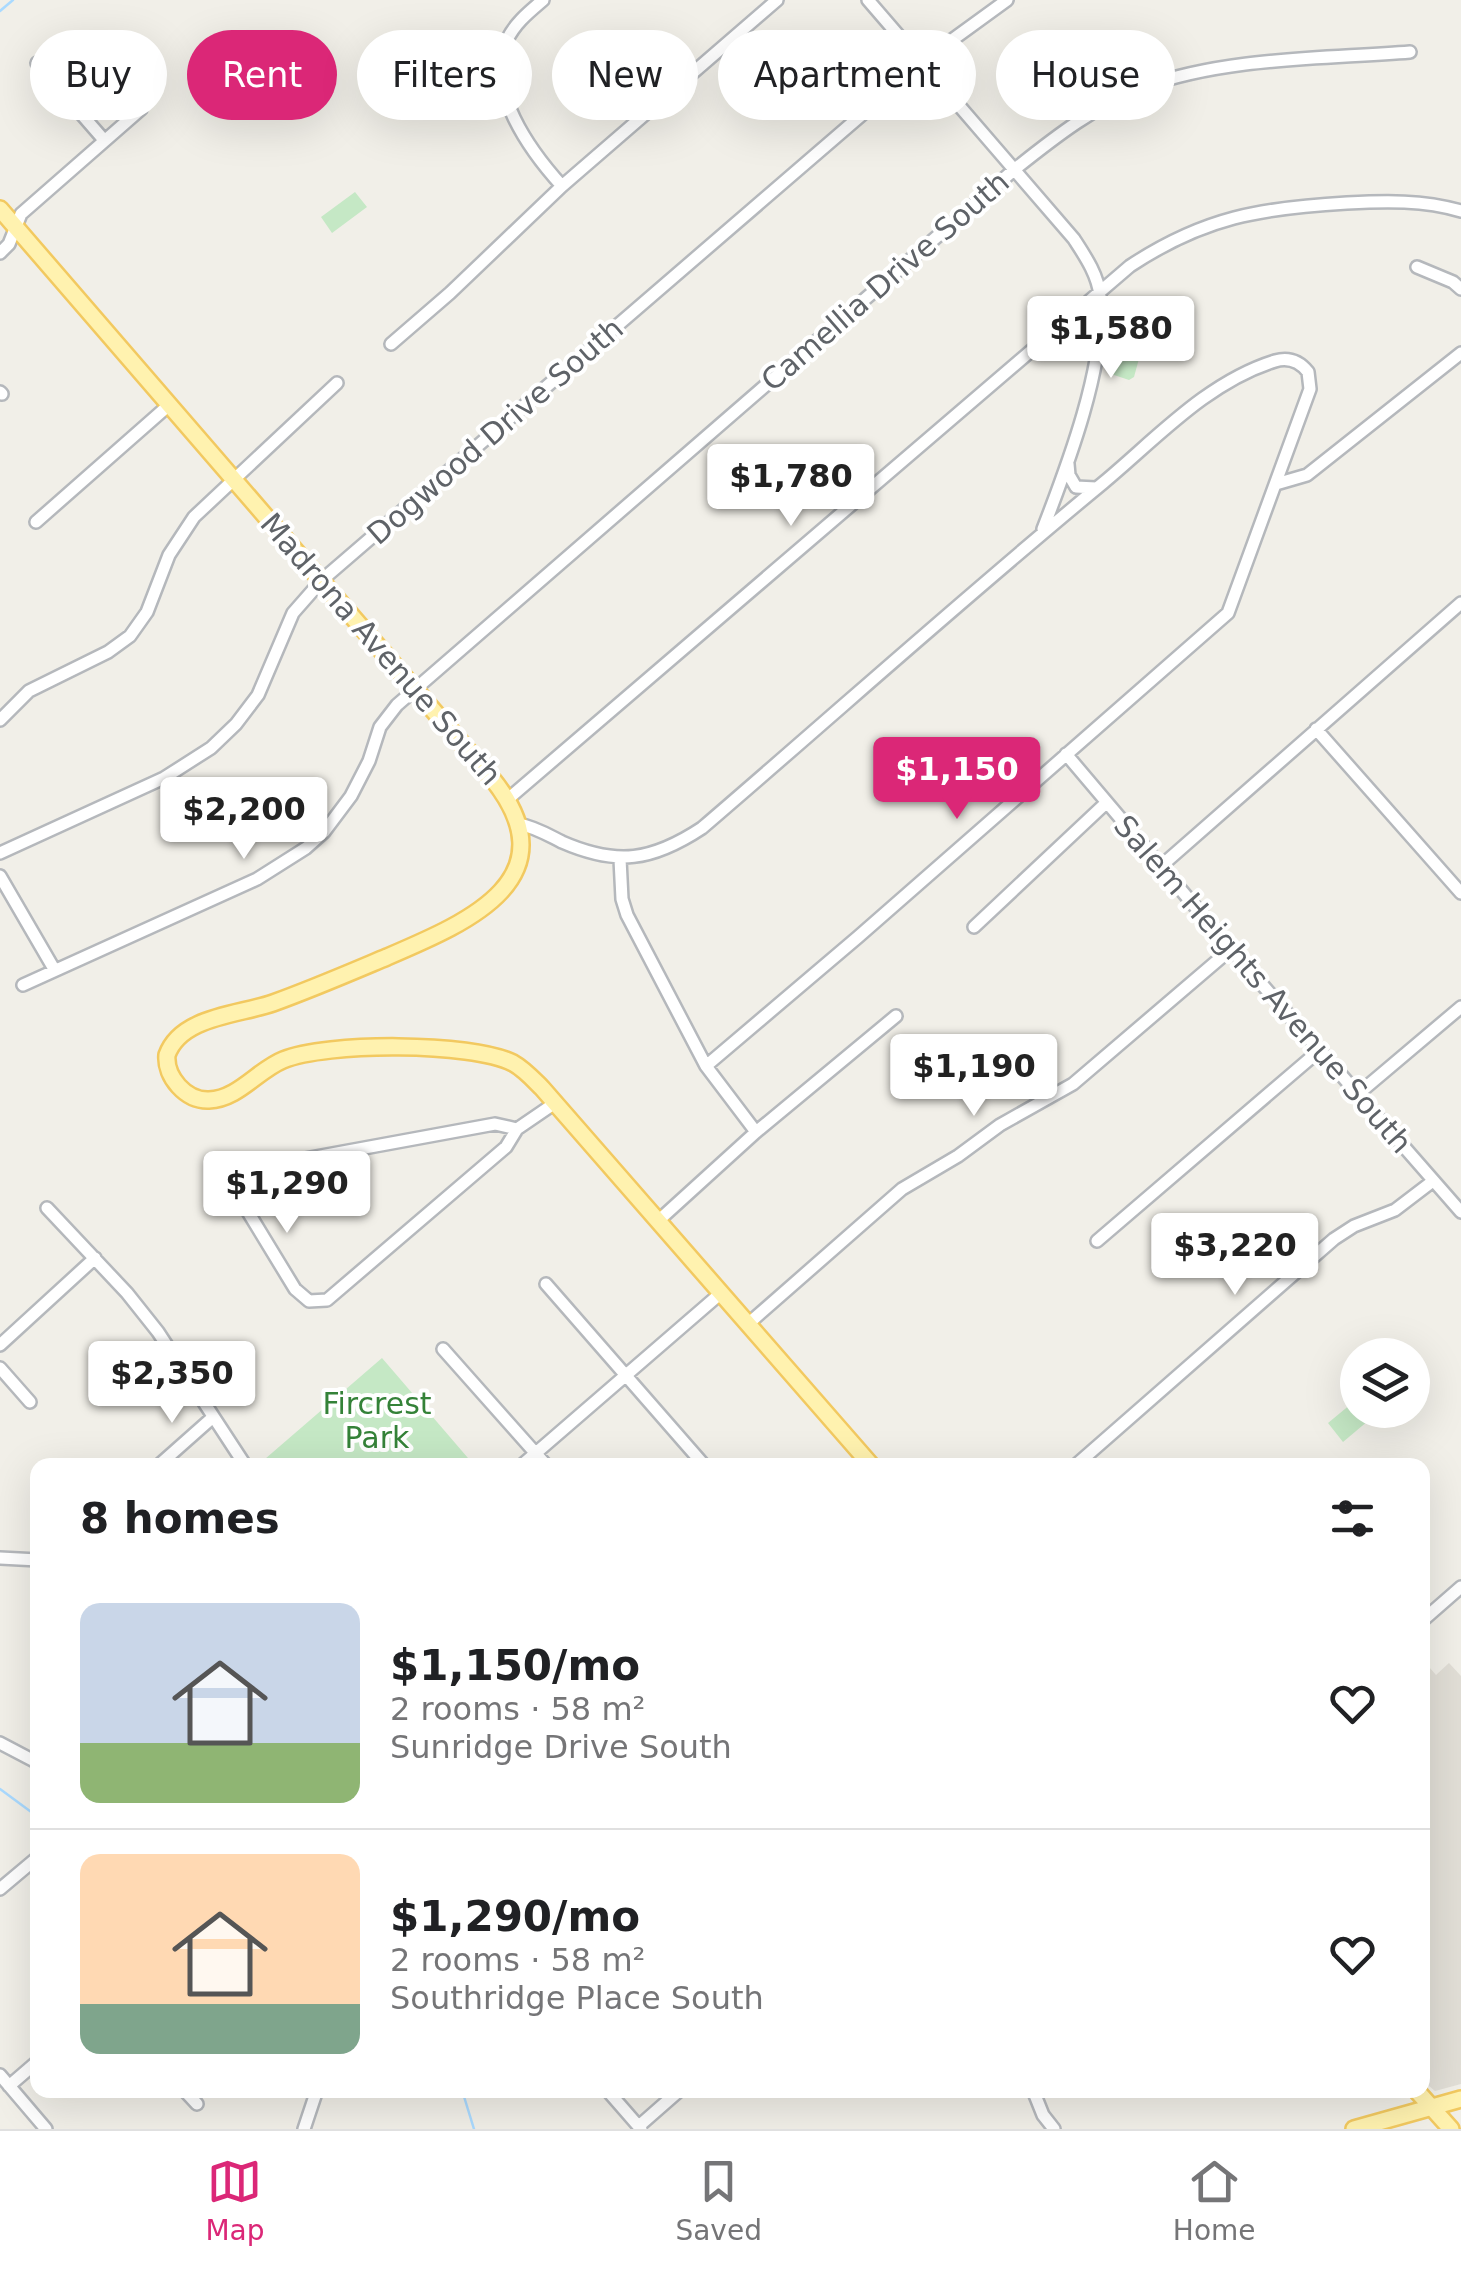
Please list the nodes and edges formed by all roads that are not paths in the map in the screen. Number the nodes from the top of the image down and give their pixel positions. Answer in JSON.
{"nodes":[{"id":1,"x":543,"y":0,"type":"edge"},
{"id":2,"x":776,"y":0,"type":"edge"},
{"id":3,"x":868,"y":0,"type":"edge"},
{"id":4,"x":1006,"y":0,"type":"edge"},
{"id":5,"x":895,"y":30,"type":"edge"},
{"id":6,"x":966,"y":30,"type":"edge"},
{"id":7,"x":1410,"y":52,"type":"dead end"},
{"id":8,"x":87,"y":120,"type":"edge"},
{"id":9,"x":128,"y":120,"type":"edge"},
{"id":10,"x":856,"y":120,"type":"edge"},
{"id":11,"x":973,"y":120,"type":"edge"},
{"id":12,"x":104,"y":140,"type":"junction"},
{"id":13,"x":1015,"y":169,"type":"junction"},
{"id":14,"x":562,"y":186,"type":"junction"},
{"id":15,"x":0,"y":209,"type":"edge"},
{"id":16,"x":1461,"y":211,"type":"edge"},
{"id":17,"x":8,"y":230,"type":"edge"},
{"id":18,"x":0,"y":252,"type":"edge"},
{"id":19,"x":1418,"y":267,"type":"dead end"},
{"id":20,"x":1461,"y":289,"type":"edge"},
{"id":21,"x":1100,"y":292,"type":"junction"},
{"id":22,"x":391,"y":344,"type":"dead end"},
{"id":23,"x":1461,"y":353,"type":"edge"},
{"id":24,"x":337,"y":383,"type":"dead end"},
{"id":25,"x":170,"y":405,"type":"junction"},
{"id":26,"x":1068,"y":464,"type":"junction"},
{"id":27,"x":233,"y":478,"type":"junction"},
{"id":28,"x":1276,"y":484,"type":"junction"},
{"id":29,"x":1096,"y":488,"type":"junction"},
{"id":30,"x":36,"y":522,"type":"dead end"},
{"id":31,"x":1042,"y":530,"type":"junction"},
{"id":32,"x":322,"y":580,"type":"junction"},
{"id":33,"x":1461,"y":603,"type":"edge"},
{"id":34,"x":415,"y":688,"type":"junction"},
{"id":35,"x":0,"y":720,"type":"edge"},
{"id":36,"x":1316,"y":729,"type":"junction"},
{"id":37,"x":1066,"y":754,"type":"junction"},
{"id":38,"x":508,"y":799,"type":"junction"},
{"id":39,"x":1106,"y":802,"type":"junction"},
{"id":40,"x":519,"y":824,"type":"junction"},
{"id":41,"x":0,"y":852,"type":"edge"},
{"id":42,"x":620,"y":859,"type":"junction"},
{"id":43,"x":1160,"y":867,"type":"junction"},
{"id":44,"x":0,"y":876,"type":"edge"},
{"id":45,"x":1461,"y":893,"type":"edge"},
{"id":46,"x":974,"y":927,"type":"dead end"},
{"id":47,"x":1231,"y":949,"type":"junction"},
{"id":48,"x":54,"y":969,"type":"junction"},
{"id":49,"x":23,"y":985,"type":"dead end"},
{"id":50,"x":1461,"y":1008,"type":"edge"},
{"id":51,"x":896,"y":1016,"type":"dead end"},
{"id":52,"x":1320,"y":1050,"type":"junction"},
{"id":53,"x":706,"y":1066,"type":"junction"},
{"id":54,"x":1358,"y":1094,"type":"junction"},
{"id":55,"x":555,"y":1102,"type":"junction"},
{"id":56,"x":518,"y":1129,"type":"junction"},
{"id":57,"x":756,"y":1132,"type":"junction"},
{"id":58,"x":1433,"y":1180,"type":"junction"},
{"id":59,"x":47,"y":1208,"type":"dead end"},
{"id":60,"x":1461,"y":1212,"type":"edge"},
{"id":61,"x":658,"y":1221,"type":"junction"},
{"id":62,"x":1097,"y":1241,"type":"dead end"},
{"id":63,"x":95,"y":1258,"type":"junction"},
{"id":64,"x":546,"y":1284,"type":"dead end"},
{"id":65,"x":720,"y":1293,"type":"junction"},
{"id":66,"x":748,"y":1324,"type":"junction"},
{"id":67,"x":0,"y":1345,"type":"edge"},
{"id":68,"x":443,"y":1349,"type":"dead end"},
{"id":69,"x":0,"y":1368,"type":"edge"},
{"id":70,"x":626,"y":1374,"type":"junction"},
{"id":71,"x":30,"y":1402,"type":"dead end"},
{"id":72,"x":212,"y":1418,"type":"junction"},
{"id":73,"x":536,"y":1453,"type":"junction"},
{"id":74,"x":167,"y":1458,"type":"edge"},
{"id":75,"x":240,"y":1458,"type":"edge"},
{"id":76,"x":530,"y":1458,"type":"edge"},
{"id":77,"x":540,"y":1458,"type":"edge"},
{"id":78,"x":698,"y":1458,"type":"edge"},
{"id":79,"x":865,"y":1458,"type":"edge"},
{"id":80,"x":1084,"y":1458,"type":"edge"},
{"id":81,"x":0,"y":1558,"type":"edge"},
{"id":82,"x":30,"y":1560,"type":"edge"},
{"id":83,"x":1461,"y":1587,"type":"edge"},
{"id":84,"x":1430,"y":1614,"type":"edge"},
{"id":85,"x":0,"y":1743,"type":"edge"},
{"id":86,"x":30,"y":1759,"type":"edge"},
{"id":87,"x":30,"y":1864,"type":"edge"},
{"id":88,"x":0,"y":1889,"type":"edge"},
{"id":89,"x":30,"y":2068,"type":"edge"},
{"id":90,"x":0,"y":2075,"type":"edge"},
{"id":91,"x":9,"y":2086,"type":"junction"},
{"id":92,"x":191,"y":2098,"type":"edge"},
{"id":93,"x":315,"y":2098,"type":"edge"},
{"id":94,"x":614,"y":2098,"type":"edge"},
{"id":95,"x":672,"y":2098,"type":"edge"},
{"id":96,"x":1036,"y":2098,"type":"edge"},
{"id":97,"x":1423,"y":2098,"type":"edge"},
{"id":98,"x":1461,"y":2099,"type":"edge"},
{"id":99,"x":197,"y":2104,"type":"dead end"},
{"id":100,"x":1432,"y":2108,"type":"junction"},
{"id":101,"x":640,"y":2128,"type":"edge"},
{"id":102,"x":46,"y":2129,"type":"edge"},
{"id":103,"x":304,"y":2129,"type":"edge"},
{"id":104,"x":1054,"y":2129,"type":"edge"},
{"id":105,"x":1354,"y":2129,"type":"edge"},
{"id":106,"x":1452,"y":2129,"type":"edge"}],
"edges":[{"from":1,"to":14,"type":"street"},
{"from":2,"to":14,"type":"street"},
{"from":3,"to":5,"type":"street"},
{"from":4,"to":6,"type":"street","name":"Dogwood Drive South"},
{"from":7,"to":13,"type":"street","name":"Camellia Drive South"},
{"from":8,"to":12,"type":"street"},
{"from":9,"to":12,"type":"street"},
{"from":10,"to":32,"type":"street","name":"Dogwood Drive South"},
{"from":11,"to":13,"type":"street"},
{"from":12,"to":17,"type":"street"},
{"from":13,"to":21,"type":"street"},
{"from":13,"to":34,"type":"street","name":"Camellia Drive South"},
{"from":14,"to":22,"type":"street"},
{"from":15,"to":17,"type":"main road","name":"Madrona Avenue South"},
{"from":16,"to":21,"type":"street"},
{"from":17,"to":18,"type":"street"},
{"from":17,"to":25,"type":"main road","name":"Madrona Avenue South"},
{"from":19,"to":20,"type":"street"},
{"from":21,"to":26,"type":"street"},
{"from":21,"to":38,"type":"street"},
{"from":23,"to":28,"type":"street"},
{"from":24,"to":27,"type":"street"},
{"from":25,"to":27,"type":"main road","name":"Madrona Avenue South"},
{"from":25,"to":30,"type":"street"},
{"from":26,"to":29,"type":"street"},
{"from":26,"to":31,"type":"street"},
{"from":27,"to":32,"type":"main road","name":"Madrona Avenue South"},
{"from":27,"to":35,"type":"street"},
{"from":28,"to":29,"type":"street"},
{"from":28,"to":37,"type":"street"},
{"from":29,"to":31,"type":"street"},
{"from":31,"to":42,"type":"street"},
{"from":32,"to":34,"type":"main road","name":"Madrona Avenue South"},
{"from":32,"to":41,"type":"street","name":"Dogwood Drive South"},
{"from":33,"to":36,"type":"street"},
{"from":34,"to":38,"type":"main road","name":"Madrona Avenue South"},
{"from":34,"to":48,"type":"street","name":"Camellia Drive South"},
{"from":36,"to":43,"type":"street"},
{"from":36,"to":45,"type":"street"},
{"from":37,"to":39,"type":"street","name":"Salem Heights Avenue South"},
{"from":37,"to":53,"type":"street"},
{"from":38,"to":40,"type":"main road","name":"Madrona Avenue South"},
{"from":39,"to":43,"type":"street","name":"Salem Heights Avenue South"},
{"from":39,"to":46,"type":"street"},
{"from":40,"to":42,"type":"street"},
{"from":40,"to":55,"type":"main road","name":"Madrona Avenue South"},
{"from":42,"to":53,"type":"street"},
{"from":43,"to":47,"type":"street","name":"Salem Heights Avenue South"},
{"from":44,"to":48,"type":"street"},
{"from":47,"to":52,"type":"street","name":"Salem Heights Avenue South"},
{"from":47,"to":66,"type":"street"},
{"from":48,"to":49,"type":"street","name":"Camellia Drive South"},
{"from":50,"to":54,"type":"street"},
{"from":51,"to":57,"type":"street"},
{"from":52,"to":54,"type":"street","name":"Salem Heights Avenue South"},
{"from":52,"to":62,"type":"street"},
{"from":53,"to":57,"type":"street"},
{"from":54,"to":58,"type":"street","name":"Salem Heights Avenue South"},
{"from":55,"to":56,"type":"street"},
{"from":55,"to":61,"type":"main road","name":"Madrona Avenue South"},
{"from":56,"to":56,"type":"street"},
{"from":57,"to":61,"type":"street"},
{"from":58,"to":60,"type":"street","name":"Salem Heights Avenue South"},
{"from":58,"to":80,"type":"street"},
{"from":59,"to":63,"type":"street"},
{"from":61,"to":65,"type":"main road","name":"Madrona Avenue South"},
{"from":63,"to":67,"type":"street"},
{"from":63,"to":72,"type":"street"},
{"from":64,"to":70,"type":"street"},
{"from":65,"to":66,"type":"main road","name":"Madrona Avenue South"},
{"from":65,"to":70,"type":"street"},
{"from":66,"to":79,"type":"main road","name":"Madrona Avenue South"},
{"from":68,"to":73,"type":"street"},
{"from":69,"to":71,"type":"street"},
{"from":70,"to":73,"type":"street"},
{"from":70,"to":78,"type":"street"},
{"from":72,"to":74,"type":"street"},
{"from":72,"to":75,"type":"street"},
{"from":73,"to":76,"type":"street"},
{"from":73,"to":77,"type":"street"},
{"from":81,"to":82,"type":"street"},
{"from":83,"to":84,"type":"street"},
{"from":85,"to":86,"type":"street"},
{"from":87,"to":88,"type":"street"},
{"from":89,"to":91,"type":"street"},
{"from":90,"to":91,"type":"street"},
{"from":91,"to":102,"type":"street"},
{"from":92,"to":99,"type":"street"},
{"from":93,"to":103,"type":"street"},
{"from":94,"to":101,"type":"street"},
{"from":95,"to":101,"type":"street"},
{"from":96,"to":104,"type":"street"},
{"from":97,"to":100,"type":"main road"},
{"from":98,"to":100,"type":"main road"},
{"from":100,"to":105,"type":"main road"},
{"from":100,"to":106,"type":"main road"}]}
